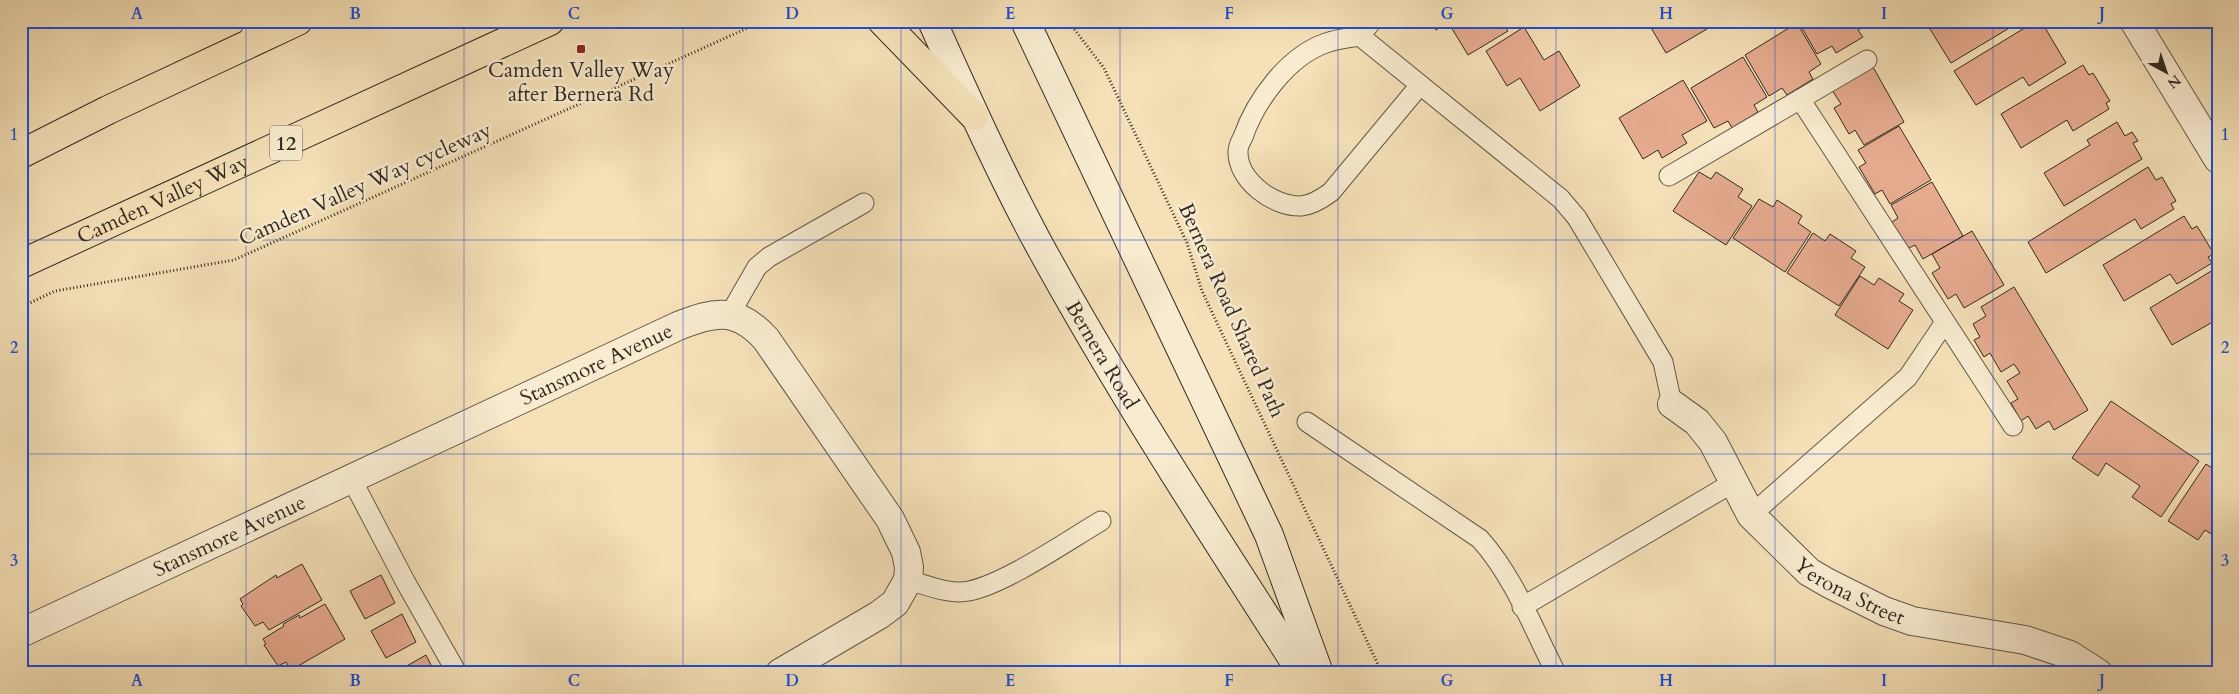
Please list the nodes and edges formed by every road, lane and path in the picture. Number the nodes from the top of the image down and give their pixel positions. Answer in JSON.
{"nodes":[{"id":1,"x":259,"y":21,"type":"edge"},
{"id":2,"x":298,"y":21,"type":"edge"},
{"id":3,"x":550,"y":21,"type":"edge"},
{"id":4,"x":763,"y":21,"type":"edge"},
{"id":5,"x":882,"y":21,"type":"edge"},
{"id":6,"x":932,"y":21,"type":"edge"},
{"id":7,"x":1025,"y":21,"type":"edge"},
{"id":8,"x":1068,"y":21,"type":"edge"},
{"id":9,"x":1372,"y":21,"type":"edge"},
{"id":10,"x":2134,"y":21,"type":"edge"},
{"id":11,"x":1360,"y":36,"type":"junction"},
{"id":12,"x":244,"y":46,"type":"junction"},
{"id":13,"x":1868,"y":60,"type":"dead end"},
{"id":14,"x":1420,"y":85,"type":"junction"},
{"id":15,"x":1800,"y":99,"type":"junction"},
{"id":16,"x":974,"y":116,"type":"junction"},
{"id":17,"x":21,"y":154,"type":"edge"},
{"id":18,"x":2218,"y":159,"type":"edge"},
{"id":19,"x":1669,"y":176,"type":"dead end"},
{"id":20,"x":864,"y":202,"type":"dead end"},
{"id":21,"x":21,"y":264,"type":"edge"},
{"id":22,"x":21,"y":307,"type":"edge"},
{"id":23,"x":730,"y":314,"type":"junction"},
{"id":24,"x":1945,"y":322,"type":"junction"},
{"id":25,"x":1672,"y":404,"type":"joint"},
{"id":26,"x":1308,"y":422,"type":"dead end"},
{"id":27,"x":2013,"y":426,"type":"dead end"},
{"id":28,"x":351,"y":478,"type":"junction"},
{"id":29,"x":1734,"y":482,"type":"junction"},
{"id":30,"x":1751,"y":515,"type":"junction"},
{"id":31,"x":1101,"y":521,"type":"dead end"},
{"id":32,"x":908,"y":580,"type":"junction"},
{"id":33,"x":1522,"y":607,"type":"junction"},
{"id":34,"x":21,"y":633,"type":"edge"},
{"id":35,"x":457,"y":673,"type":"edge"},
{"id":36,"x":780,"y":673,"type":"edge"},
{"id":37,"x":1302,"y":673,"type":"edge"},
{"id":38,"x":1319,"y":673,"type":"edge"},
{"id":39,"x":1382,"y":673,"type":"edge"},
{"id":40,"x":1556,"y":673,"type":"edge"},
{"id":41,"x":2098,"y":673,"type":"edge"}],
"edges":[{"from":1,"to":12,"type":"lane"},
{"from":2,"to":12,"type":"main road"},
{"from":3,"to":21,"type":"main road","name":"Camden Valley Way","number":"12"},
{"from":4,"to":22,"type":"path","name":"Camden Valley Way cycleway"},
{"from":5,"to":16,"type":"main road"},
{"from":6,"to":16,"type":"street","name":"Bernera Road"},
{"from":7,"to":38,"type":"street"},
{"from":8,"to":39,"type":"path","name":"Bernera Road Shared Path"},
{"from":9,"to":11,"type":"lane"},
{"from":10,"to":18,"type":"street"},
{"from":11,"to":14,"type":"lane"},
{"from":11,"to":14,"type":"lane"},
{"from":12,"to":17,"type":"main road"},
{"from":13,"to":15,"type":"lane"},
{"from":14,"to":25,"type":"lane"},
{"from":15,"to":19,"type":"lane"},
{"from":15,"to":24,"type":"lane"},
{"from":16,"to":37,"type":"street","name":"Bernera Road"},
{"from":20,"to":23,"type":"lane"},
{"from":23,"to":28,"type":"street","name":"Stansmore Avenue"},
{"from":23,"to":32,"type":"street"},
{"from":24,"to":27,"type":"lane"},
{"from":24,"to":30,"type":"lane"},
{"from":25,"to":29,"type":"street","name":"Yerona Street"},
{"from":26,"to":33,"type":"lane"},
{"from":28,"to":34,"type":"street","name":"Stansmore Avenue"},
{"from":28,"to":35,"type":"lane"},
{"from":29,"to":30,"type":"street","name":"Yerona Street"},
{"from":29,"to":33,"type":"lane"},
{"from":30,"to":41,"type":"street","name":"Yerona Street"},
{"from":31,"to":32,"type":"lane"},
{"from":32,"to":36,"type":"street"},
{"from":33,"to":40,"type":"lane"}]}
